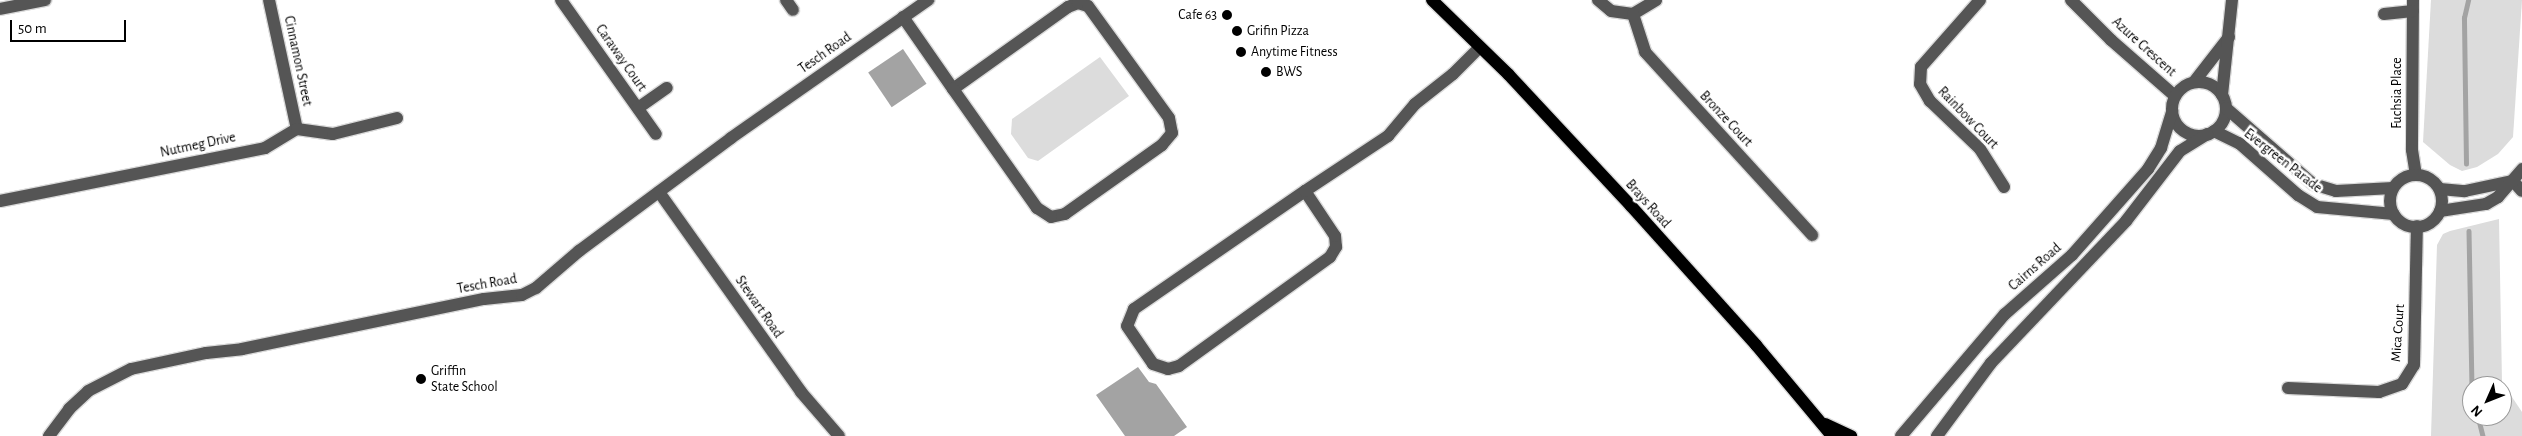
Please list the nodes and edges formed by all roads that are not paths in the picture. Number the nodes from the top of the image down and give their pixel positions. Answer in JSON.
{"nodes":[{"id":1,"x":45,"y":0,"type":"edge"},
{"id":2,"x":269,"y":0,"type":"edge"},
{"id":3,"x":561,"y":0,"type":"edge"},
{"id":4,"x":928,"y":0,"type":"edge"},
{"id":5,"x":1432,"y":0,"type":"edge"},
{"id":6,"x":1598,"y":0,"type":"edge"},
{"id":7,"x":1656,"y":0,"type":"edge"},
{"id":8,"x":1980,"y":0,"type":"edge"},
{"id":9,"x":2071,"y":0,"type":"edge"},
{"id":10,"x":2232,"y":0,"type":"edge"},
{"id":11,"x":2413,"y":5,"type":"edge"},
{"id":12,"x":0,"y":10,"type":"edge"},
{"id":13,"x":1633,"y":14,"type":"junction"},
{"id":14,"x":2384,"y":14,"type":"dead end"},
{"id":15,"x":903,"y":17,"type":"junction"},
{"id":16,"x":2229,"y":37,"type":"junction"},
{"id":17,"x":1480,"y":46,"type":"junction"},
{"id":18,"x":2194,"y":82,"type":"junction"},
{"id":19,"x":667,"y":88,"type":"dead end"},
{"id":20,"x":953,"y":89,"type":"junction"},
{"id":21,"x":2175,"y":96,"type":"junction"},
{"id":22,"x":2224,"y":101,"type":"junction"},
{"id":23,"x":638,"y":108,"type":"junction"},
{"id":24,"x":2172,"y":111,"type":"junction"},
{"id":25,"x":397,"y":118,"type":"dead end"},
{"id":26,"x":297,"y":129,"type":"junction"},
{"id":27,"x":2210,"y":133,"type":"junction"},
{"id":28,"x":656,"y":134,"type":"dead end"},
{"id":29,"x":2522,"y":169,"type":"edge"},
{"id":30,"x":2416,"y":174,"type":"junction"},
{"id":31,"x":2512,"y":181,"type":"junction"},
{"id":32,"x":2004,"y":187,"type":"dead end"},
{"id":33,"x":2394,"y":188,"type":"junction"},
{"id":34,"x":2440,"y":189,"type":"junction"},
{"id":35,"x":1304,"y":191,"type":"junction"},
{"id":36,"x":2522,"y":191,"type":"edge"},
{"id":37,"x":659,"y":192,"type":"junction"},
{"id":38,"x":0,"y":201,"type":"edge"},
{"id":39,"x":2440,"y":211,"type":"junction"},
{"id":40,"x":2394,"y":214,"type":"junction"},
{"id":41,"x":2417,"y":226,"type":"junction"},
{"id":42,"x":1812,"y":235,"type":"dead end"},
{"id":43,"x":2288,"y":388,"type":"dead end"},
{"id":44,"x":1822,"y":423,"type":"junction"},
{"id":45,"x":49,"y":436,"type":"edge"},
{"id":46,"x":839,"y":436,"type":"edge"},
{"id":47,"x":1832,"y":436,"type":"edge"},
{"id":48,"x":1851,"y":436,"type":"edge"},
{"id":49,"x":1901,"y":436,"type":"edge"},
{"id":50,"x":1937,"y":436,"type":"edge"}],
"edges":[{"from":1,"to":12,"type":"street"},
{"from":2,"to":26,"type":"street","name":"Cinnamon Street"},
{"from":3,"to":23,"type":"street","name":"Caraway Court"},
{"from":4,"to":15,"type":"street","name":"Tesch Road"},
{"from":5,"to":17,"type":"main road","name":"Brays Road"},
{"from":6,"to":13,"type":"street"},
{"from":7,"to":13,"type":"street"},
{"from":8,"to":32,"type":"street","name":"Rainbow Court"},
{"from":9,"to":21,"type":"street","name":"Azure Crescent"},
{"from":10,"to":16,"type":"street"},
{"from":11,"to":14,"type":"street","name":"Fuchsia Place"},
{"from":11,"to":30,"type":"street","name":"Fuchsia Place"},
{"from":13,"to":42,"type":"street","name":"Bronze Court"},
{"from":15,"to":20,"type":"street"},
{"from":15,"to":37,"type":"street","name":"Tesch Road"},
{"from":16,"to":18,"type":"street"},
{"from":16,"to":22,"type":"street"},
{"from":17,"to":35,"type":"street"},
{"from":17,"to":44,"type":"main road","name":"Brays Road"},
{"from":18,"to":21,"type":"street"},
{"from":18,"to":22,"type":"street"},
{"from":19,"to":23,"type":"street"},
{"from":20,"to":20,"type":"street"},
{"from":21,"to":24,"type":"street"},
{"from":22,"to":27,"type":"street"},
{"from":22,"to":33,"type":"street","name":"Evergreen Parade"},
{"from":23,"to":28,"type":"street","name":"Caraway Court"},
{"from":24,"to":27,"type":"street"},
{"from":24,"to":49,"type":"street","name":"Cairns Road"},
{"from":25,"to":26,"type":"street"},
{"from":26,"to":38,"type":"street","name":"Nutmeg Drive"},
{"from":27,"to":40,"type":"street","name":"Evergreen Parade"},
{"from":27,"to":50,"type":"street"},
{"from":29,"to":31,"type":"street"},
{"from":30,"to":33,"type":"street"},
{"from":30,"to":34,"type":"street"},
{"from":31,"to":34,"type":"street"},
{"from":31,"to":36,"type":"street"},
{"from":31,"to":39,"type":"street"},
{"from":33,"to":40,"type":"street"},
{"from":34,"to":39,"type":"street"},
{"from":35,"to":35,"type":"street"},
{"from":37,"to":45,"type":"street","name":"Tesch Road"},
{"from":37,"to":46,"type":"street","name":"Stewart Road"},
{"from":39,"to":41,"type":"street"},
{"from":40,"to":41,"type":"street"},
{"from":41,"to":43,"type":"street","name":"Mica Court"},
{"from":44,"to":47,"type":"main road","name":"Brays Road"},
{"from":44,"to":48,"type":"main road"}]}
